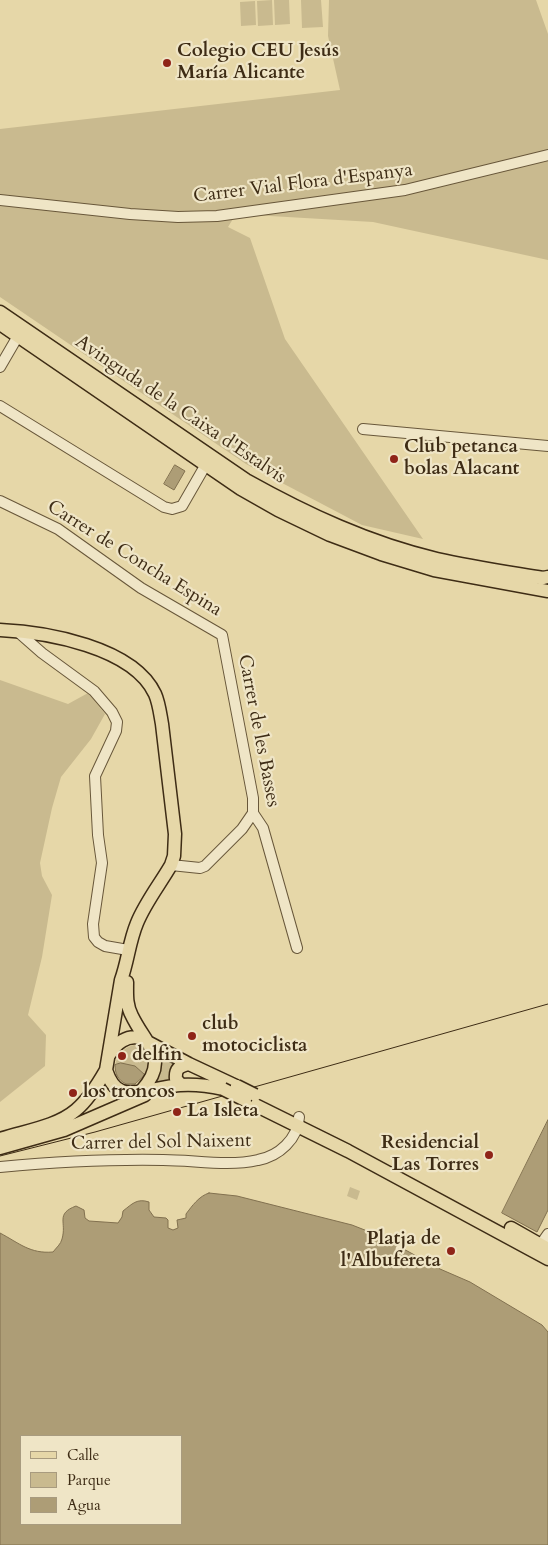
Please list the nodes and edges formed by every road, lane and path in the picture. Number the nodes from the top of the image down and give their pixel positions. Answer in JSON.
{"nodes":[{"id":1,"x":548,"y":155,"type":"edge"},
{"id":2,"x":0,"y":200,"type":"edge"},
{"id":3,"x":0,"y":312,"type":"edge"},
{"id":4,"x":0,"y":324,"type":"edge"},
{"id":5,"x":18,"y":336,"type":"junction"},
{"id":6,"x":0,"y":367,"type":"edge"},
{"id":7,"x":0,"y":406,"type":"edge"},
{"id":8,"x":363,"y":429,"type":"dead end"},
{"id":9,"x":548,"y":446,"type":"edge"},
{"id":10,"x":205,"y":466,"type":"junction"},
{"id":11,"x":0,"y":501,"type":"edge"},
{"id":12,"x":548,"y":577,"type":"edge"},
{"id":13,"x":548,"y":591,"type":"edge"},
{"id":14,"x":0,"y":630,"type":"edge"},
{"id":15,"x":18,"y":631,"type":"junction"},
{"id":16,"x":222,"y":635,"type":"joint"},
{"id":17,"x":253,"y":814,"type":"junction"},
{"id":18,"x":171,"y":865,"type":"junction"},
{"id":19,"x":297,"y":948,"type":"dead end"},
{"id":20,"x":128,"y":950,"type":"junction"},
{"id":21,"x":125,"y":968,"type":"junction"},
{"id":22,"x":135,"y":1021,"type":"junction"},
{"id":23,"x":148,"y":1042,"type":"junction"},
{"id":24,"x":168,"y":1052,"type":"junction"},
{"id":25,"x":109,"y":1056,"type":"junction"},
{"id":26,"x":189,"y":1064,"type":"junction"},
{"id":27,"x":106,"y":1070,"type":"junction"},
{"id":28,"x":181,"y":1085,"type":"junction"},
{"id":29,"x":161,"y":1088,"type":"junction"},
{"id":30,"x":140,"y":1091,"type":"junction"},
{"id":31,"x":250,"y":1098,"type":"junction"},
{"id":32,"x":123,"y":1105,"type":"junction"},
{"id":33,"x":299,"y":1122,"type":"junction"},
{"id":34,"x":0,"y":1139,"type":"edge"},
{"id":35,"x":0,"y":1148,"type":"edge"},
{"id":36,"x":0,"y":1167,"type":"edge"},
{"id":37,"x":542,"y":1247,"type":"edge"}],
"edges":[{"from":1,"to":2,"type":"street","name":"Carrer Vial Flora d'Espanya"},
{"from":3,"to":12,"type":"main road","name":"Avinguda de la Caixa d'Estalvis"},
{"from":4,"to":5,"type":"main road","name":"Avinguda de la Caixa d'Estalvis"},
{"from":5,"to":6,"type":"street"},
{"from":5,"to":10,"type":"main road","name":"Avinguda de la Caixa d'Estalvis"},
{"from":7,"to":10,"type":"street"},
{"from":8,"to":9,"type":"street"},
{"from":10,"to":13,"type":"main road","name":"Avinguda de la Caixa d'Estalvis"},
{"from":11,"to":16,"type":"street","name":"Carrer de Concha Espina"},
{"from":14,"to":15,"type":"main road"},
{"from":15,"to":18,"type":"main road"},
{"from":15,"to":20,"type":"street"},
{"from":16,"to":17,"type":"street","name":"Carrer de les Basses"},
{"from":17,"to":18,"type":"street"},
{"from":17,"to":19,"type":"street","name":"Carrer de les Basses"},
{"from":18,"to":20,"type":"main road"},
{"from":20,"to":21,"type":"main road"},
{"from":21,"to":22,"type":"main road"},
{"from":21,"to":25,"type":"main road"},
{"from":22,"to":23,"type":"main road"},
{"from":22,"to":24,"type":"main road"},
{"from":23,"to":24,"type":"main road"},
{"from":23,"to":25,"type":"main road"},
{"from":23,"to":30,"type":"main road"},
{"from":24,"to":26,"type":"main road"},
{"from":25,"to":27,"type":"main road"},
{"from":26,"to":28,"type":"main road"},
{"from":26,"to":31,"type":"main road","bridge":true},
{"from":27,"to":30,"type":"main road"},
{"from":27,"to":34,"type":"main road"},
{"from":28,"to":29,"type":"main road"},
{"from":28,"to":31,"type":"main road","bridge":true},
{"from":29,"to":30,"type":"main road"},
{"from":29,"to":32,"type":"main road"},
{"from":30,"to":32,"type":"main road"},
{"from":31,"to":33,"type":"main road"},
{"from":32,"to":35,"type":"main road"},
{"from":33,"to":36,"type":"street","name":"Carrer del Sol Naixent"},
{"from":33,"to":37,"type":"main road"}]}
